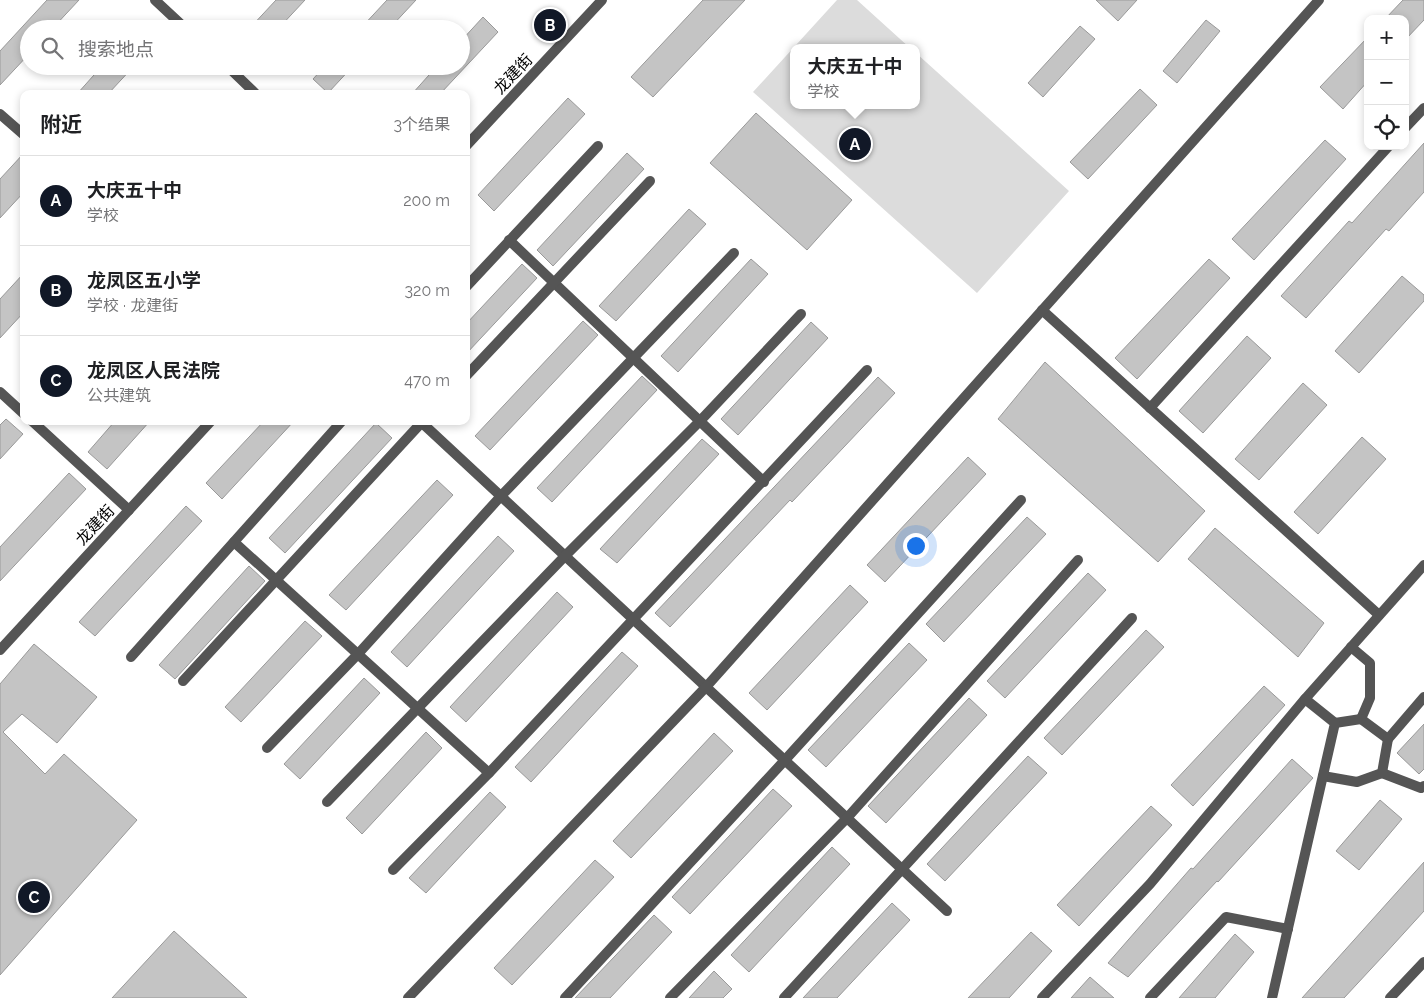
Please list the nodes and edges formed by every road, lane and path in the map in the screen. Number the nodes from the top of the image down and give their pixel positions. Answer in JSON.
{"nodes":[{"id":1,"x":155,"y":0,"type":"edge"},
{"id":2,"x":602,"y":0,"type":"edge"},
{"id":3,"x":1319,"y":0,"type":"edge"},
{"id":4,"x":176,"y":20,"type":"edge"},
{"id":5,"x":236,"y":75,"type":"edge"},
{"id":6,"x":252,"y":90,"type":"edge"},
{"id":7,"x":1424,"y":108,"type":"edge"},
{"id":8,"x":0,"y":114,"type":"edge"},
{"id":9,"x":1409,"y":124,"type":"edge"},
{"id":10,"x":20,"y":132,"type":"edge"},
{"id":11,"x":470,"y":142,"type":"edge"},
{"id":12,"x":598,"y":146,"type":"dead end"},
{"id":13,"x":1385,"y":150,"type":"edge"},
{"id":14,"x":650,"y":181,"type":"dead end"},
{"id":15,"x":509,"y":240,"type":"junction"},
{"id":16,"x":734,"y":253,"type":"dead end"},
{"id":17,"x":470,"y":282,"type":"edge"},
{"id":18,"x":554,"y":283,"type":"junction"},
{"id":19,"x":1042,"y":310,"type":"junction"},
{"id":20,"x":801,"y":314,"type":"dead end"},
{"id":21,"x":633,"y":358,"type":"junction"},
{"id":22,"x":867,"y":370,"type":"dead end"},
{"id":23,"x":470,"y":372,"type":"edge"},
{"id":24,"x":0,"y":392,"type":"edge"},
{"id":25,"x":1150,"y":408,"type":"junction"},
{"id":26,"x":20,"y":410,"type":"edge"},
{"id":27,"x":700,"y":421,"type":"junction"},
{"id":28,"x":36,"y":425,"type":"edge"},
{"id":29,"x":207,"y":425,"type":"edge"},
{"id":30,"x":338,"y":425,"type":"edge"},
{"id":31,"x":419,"y":425,"type":"edge"},
{"id":32,"x":425,"y":425,"type":"edge"},
{"id":33,"x":764,"y":482,"type":"junction"},
{"id":34,"x":501,"y":496,"type":"junction"},
{"id":35,"x":1021,"y":500,"type":"dead end"},
{"id":36,"x":129,"y":510,"type":"junction"},
{"id":37,"x":234,"y":542,"type":"junction"},
{"id":38,"x":565,"y":556,"type":"junction"},
{"id":39,"x":1078,"y":560,"type":"dead end"},
{"id":40,"x":1424,"y":565,"type":"edge"},
{"id":41,"x":277,"y":580,"type":"junction"},
{"id":42,"x":1379,"y":615,"type":"junction"},
{"id":43,"x":1132,"y":618,"type":"dead end"},
{"id":44,"x":633,"y":619,"type":"junction"},
{"id":45,"x":0,"y":632,"type":"edge"},
{"id":46,"x":9,"y":640,"type":"junction"},
{"id":47,"x":1351,"y":647,"type":"junction"},
{"id":48,"x":0,"y":650,"type":"edge"},
{"id":49,"x":358,"y":654,"type":"junction"},
{"id":50,"x":131,"y":658,"type":"dead end"},
{"id":51,"x":183,"y":682,"type":"dead end"},
{"id":52,"x":706,"y":687,"type":"junction"},
{"id":53,"x":1424,"y":697,"type":"edge"},
{"id":54,"x":1305,"y":700,"type":"junction"},
{"id":55,"x":418,"y":708,"type":"junction"},
{"id":56,"x":1361,"y":719,"type":"junction"},
{"id":57,"x":1335,"y":723,"type":"junction"},
{"id":58,"x":1388,"y":739,"type":"junction"},
{"id":59,"x":267,"y":748,"type":"dead end"},
{"id":60,"x":785,"y":760,"type":"junction"},
{"id":61,"x":489,"y":773,"type":"junction"},
{"id":62,"x":1382,"y":773,"type":"junction"},
{"id":63,"x":1323,"y":776,"type":"junction"},
{"id":64,"x":1424,"y":786,"type":"edge"},
{"id":65,"x":327,"y":802,"type":"dead end"},
{"id":66,"x":846,"y":818,"type":"junction"},
{"id":67,"x":393,"y":870,"type":"dead end"},
{"id":68,"x":903,"y":870,"type":"junction"},
{"id":69,"x":947,"y":911,"type":"dead end"},
{"id":70,"x":1288,"y":929,"type":"junction"},
{"id":71,"x":1424,"y":962,"type":"edge"},
{"id":72,"x":408,"y":998,"type":"edge"},
{"id":73,"x":565,"y":998,"type":"edge"},
{"id":74,"x":670,"y":998,"type":"edge"},
{"id":75,"x":784,"y":998,"type":"edge"},
{"id":76,"x":1042,"y":998,"type":"edge"},
{"id":77,"x":1150,"y":998,"type":"edge"},
{"id":78,"x":1272,"y":998,"type":"edge"},
{"id":79,"x":1390,"y":998,"type":"edge"}],
"edges":[{"from":1,"to":4,"type":"street"},
{"from":2,"to":11,"type":"street","name":"龙建街"},
{"from":3,"to":19,"type":"street"},
{"from":5,"to":6,"type":"street"},
{"from":7,"to":9,"type":"street"},
{"from":8,"to":10,"type":"street"},
{"from":12,"to":15,"type":"street"},
{"from":13,"to":25,"type":"street"},
{"from":14,"to":18,"type":"street"},
{"from":15,"to":17,"type":"street"},
{"from":15,"to":18,"type":"street"},
{"from":16,"to":21,"type":"street"},
{"from":18,"to":21,"type":"street"},
{"from":18,"to":23,"type":"street"},
{"from":19,"to":25,"type":"street"},
{"from":19,"to":52,"type":"street"},
{"from":20,"to":27,"type":"street"},
{"from":21,"to":27,"type":"street"},
{"from":21,"to":34,"type":"street"},
{"from":22,"to":33,"type":"street"},
{"from":24,"to":26,"type":"street"},
{"from":25,"to":42,"type":"street"},
{"from":27,"to":33,"type":"street"},
{"from":27,"to":38,"type":"street"},
{"from":28,"to":36,"type":"street"},
{"from":29,"to":36,"type":"street","name":"龙建街"},
{"from":30,"to":37,"type":"street"},
{"from":31,"to":41,"type":"street"},
{"from":32,"to":34,"type":"street"},
{"from":33,"to":44,"type":"street"},
{"from":34,"to":38,"type":"street"},
{"from":34,"to":49,"type":"street"},
{"from":35,"to":60,"type":"street"},
{"from":36,"to":46,"type":"street","name":"龙建街"},
{"from":37,"to":41,"type":"street"},
{"from":37,"to":50,"type":"street"},
{"from":38,"to":44,"type":"street"},
{"from":38,"to":55,"type":"street"},
{"from":39,"to":66,"type":"street"},
{"from":40,"to":42,"type":"street"},
{"from":41,"to":49,"type":"street"},
{"from":41,"to":51,"type":"street"},
{"from":42,"to":47,"type":"street"},
{"from":43,"to":68,"type":"street"},
{"from":44,"to":52,"type":"street"},
{"from":44,"to":61,"type":"street"},
{"from":45,"to":46,"type":"street"},
{"from":46,"to":48,"type":"street","name":"龙建街"},
{"from":47,"to":54,"type":"street"},
{"from":47,"to":56,"type":"street"},
{"from":49,"to":55,"type":"street"},
{"from":49,"to":59,"type":"street"},
{"from":52,"to":60,"type":"street"},
{"from":52,"to":72,"type":"street"},
{"from":53,"to":58,"type":"street"},
{"from":54,"to":57,"type":"street"},
{"from":54,"to":76,"type":"street"},
{"from":55,"to":61,"type":"street"},
{"from":55,"to":65,"type":"street"},
{"from":56,"to":57,"type":"street"},
{"from":56,"to":58,"type":"street"},
{"from":57,"to":63,"type":"street"},
{"from":58,"to":62,"type":"street"},
{"from":60,"to":66,"type":"street"},
{"from":60,"to":73,"type":"street"},
{"from":61,"to":67,"type":"street"},
{"from":62,"to":63,"type":"street"},
{"from":62,"to":64,"type":"street"},
{"from":63,"to":70,"type":"street"},
{"from":66,"to":68,"type":"street"},
{"from":66,"to":74,"type":"street"},
{"from":68,"to":69,"type":"street"},
{"from":68,"to":75,"type":"street"},
{"from":70,"to":77,"type":"street"},
{"from":70,"to":78,"type":"street"},
{"from":71,"to":79,"type":"street"}]}
